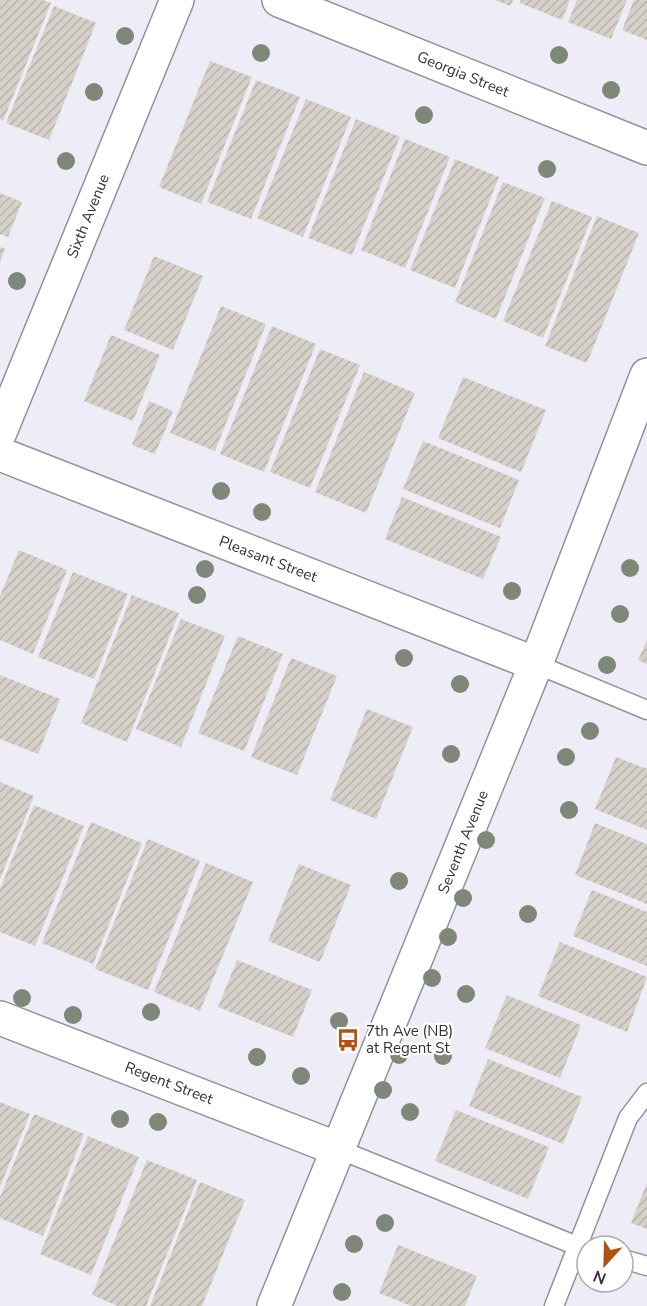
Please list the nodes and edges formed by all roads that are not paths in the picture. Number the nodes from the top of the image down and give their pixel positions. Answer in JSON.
{"nodes":[{"id":1,"x":177,"y":0,"type":"edge"},
{"id":2,"x":279,"y":0,"type":"edge"},
{"id":3,"x":647,"y":148,"type":"edge"},
{"id":4,"x":647,"y":375,"type":"edge"},
{"id":5,"x":0,"y":432,"type":"edge"},
{"id":6,"x":0,"y":454,"type":"edge"},
{"id":7,"x":536,"y":664,"type":"junction"},
{"id":8,"x":647,"y":710,"type":"edge"},
{"id":9,"x":0,"y":1018,"type":"edge"},
{"id":10,"x":647,"y":1093,"type":"edge"},
{"id":11,"x":338,"y":1149,"type":"junction"},
{"id":12,"x":587,"y":1234,"type":"edge"},
{"id":13,"x":575,"y":1245,"type":"edge"},
{"id":14,"x":575,"y":1262,"type":"edge"},
{"id":15,"x":274,"y":1306,"type":"edge"},
{"id":16,"x":554,"y":1306,"type":"edge"}],
"edges":[{"from":1,"to":5,"type":"street","name":"Sixth Avenue"},
{"from":2,"to":3,"type":"street","name":"Georgia Street"},
{"from":4,"to":7,"type":"street","name":"Seventh Avenue"},
{"from":6,"to":7,"type":"street","name":"Pleasant Street"},
{"from":7,"to":8,"type":"lane"},
{"from":7,"to":11,"type":"street","name":"Seventh Avenue"},
{"from":9,"to":11,"type":"street","name":"Regent Street"},
{"from":10,"to":12,"type":"lane"},
{"from":11,"to":13,"type":"lane"},
{"from":11,"to":15,"type":"street","name":"Seventh Avenue"},
{"from":14,"to":16,"type":"lane"}]}
